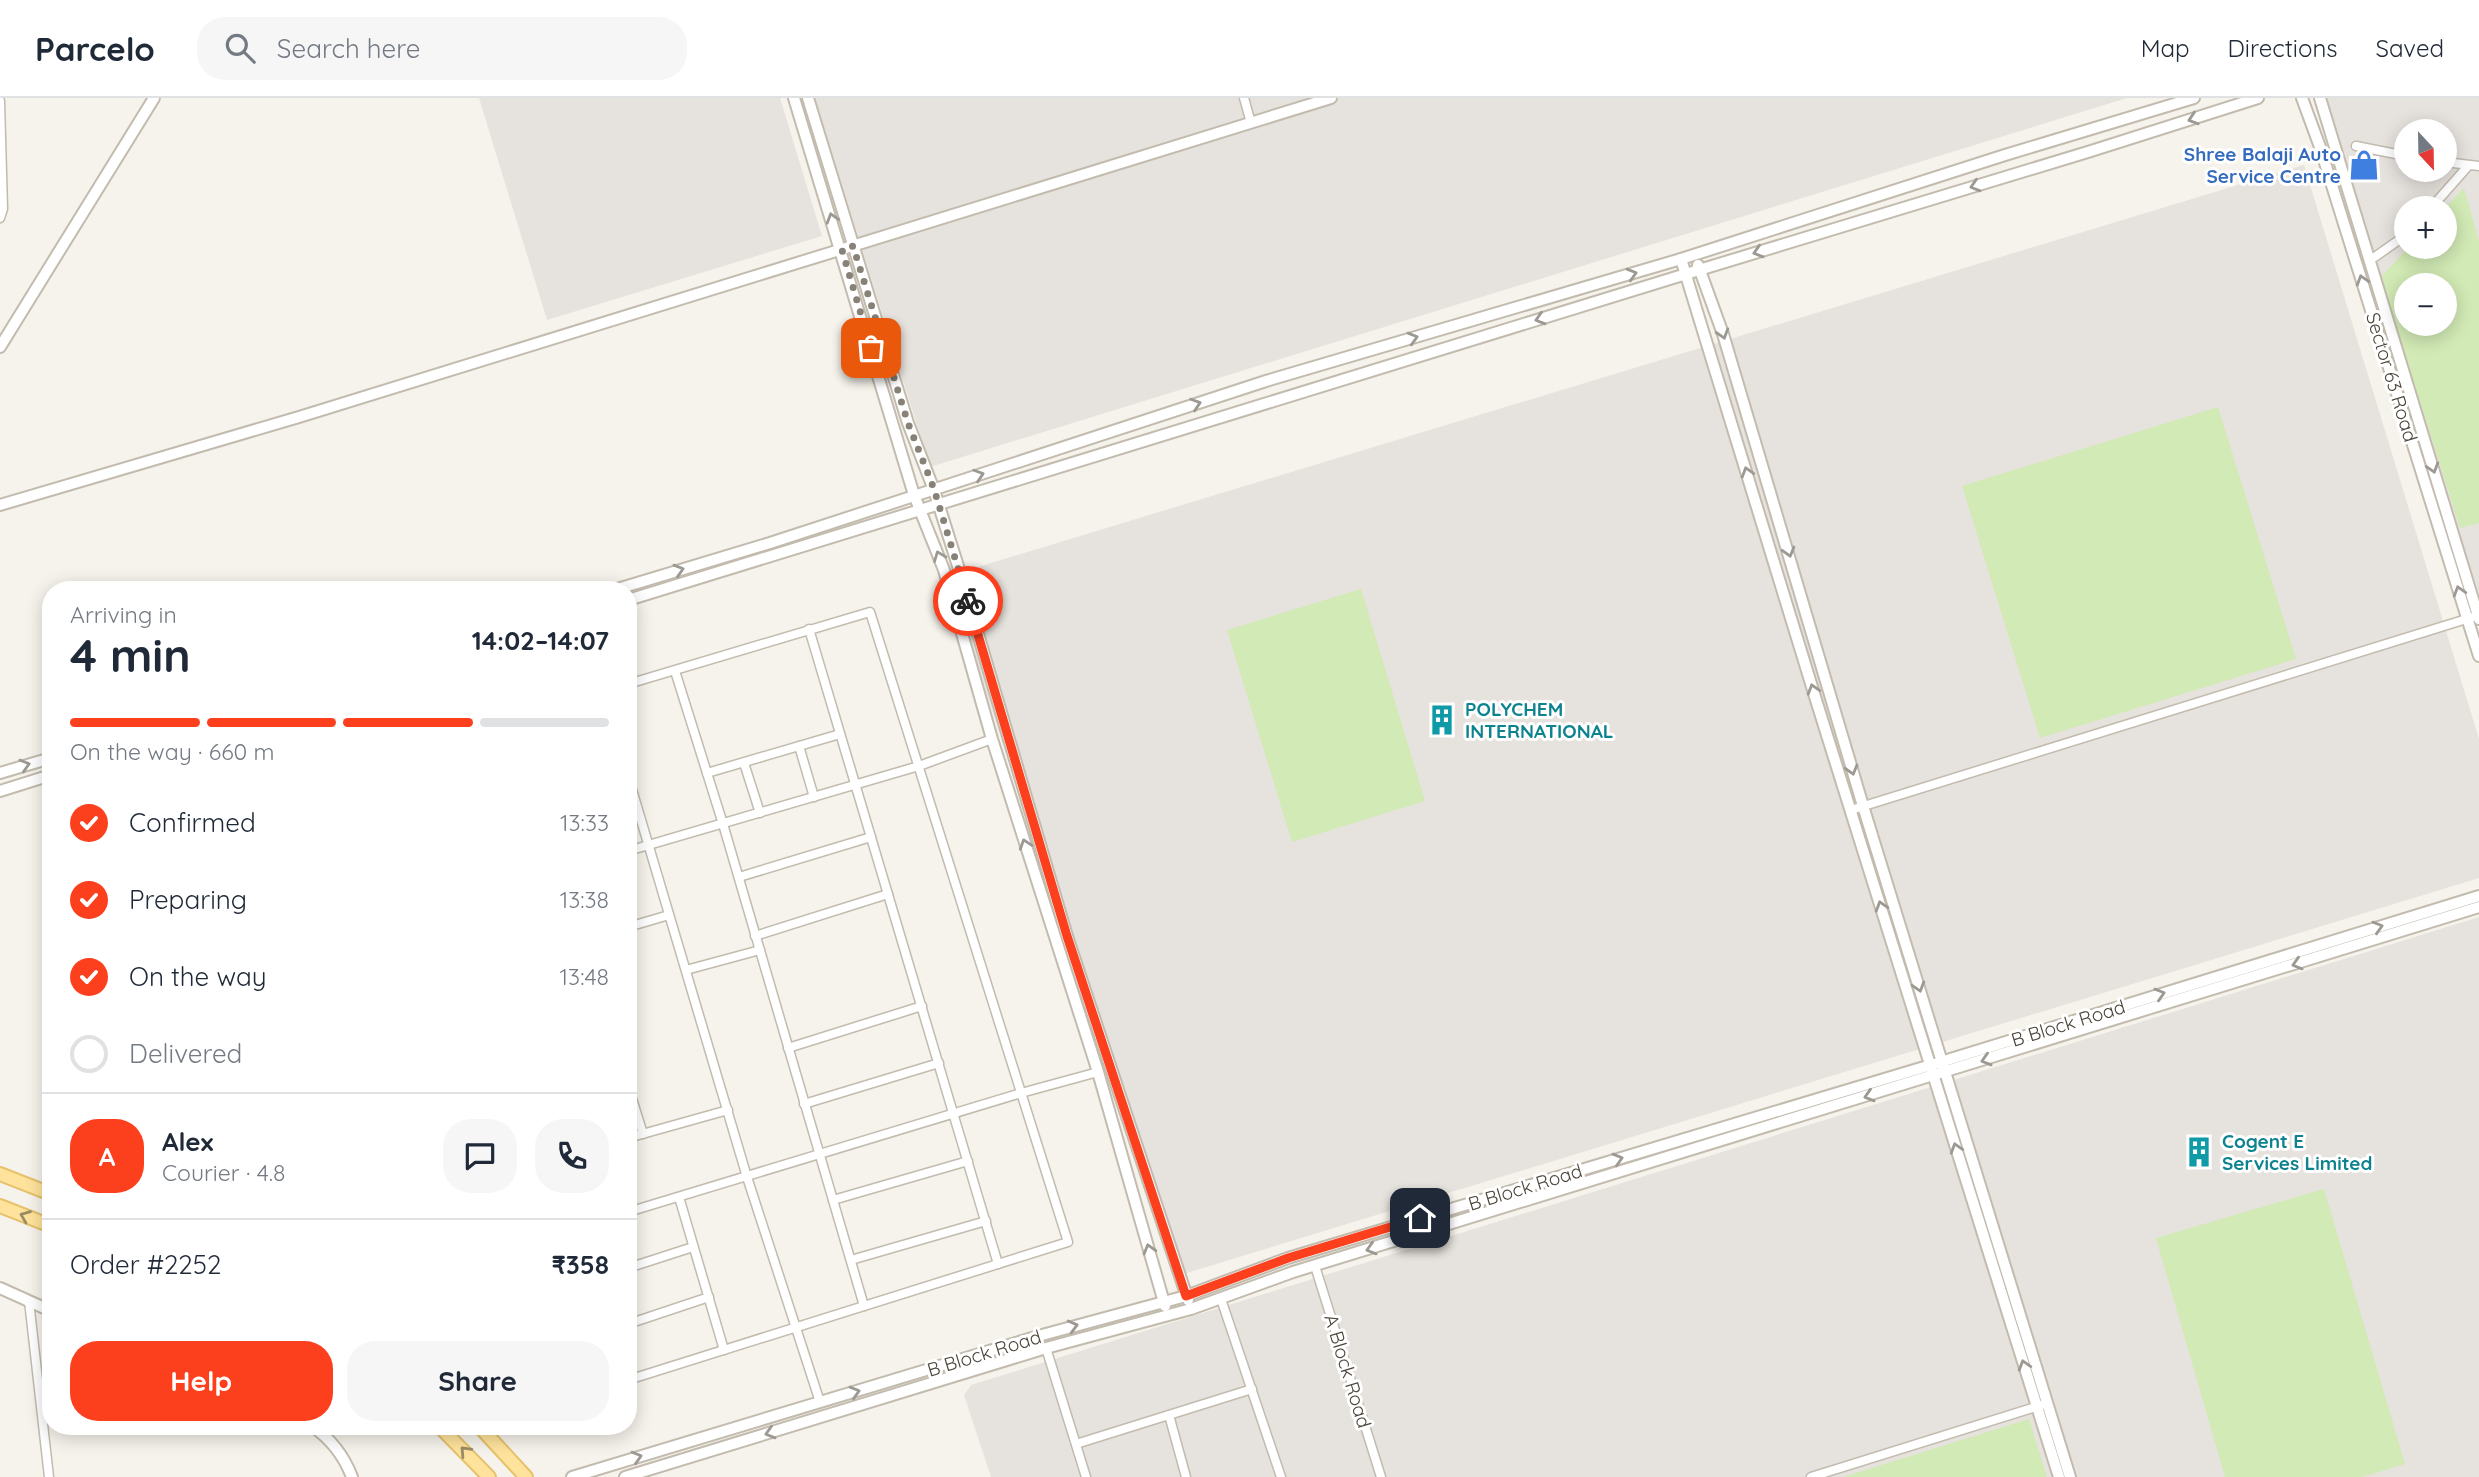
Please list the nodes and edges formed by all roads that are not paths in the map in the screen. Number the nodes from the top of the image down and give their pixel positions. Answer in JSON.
{"nodes":[{"id":1,"x":154,"y":98,"type":"edge"},
{"id":2,"x":794,"y":98,"type":"edge"},
{"id":3,"x":808,"y":98,"type":"edge"},
{"id":4,"x":1244,"y":98,"type":"edge"},
{"id":5,"x":1331,"y":98,"type":"edge"},
{"id":6,"x":2194,"y":98,"type":"edge"},
{"id":7,"x":2258,"y":98,"type":"edge"},
{"id":8,"x":2302,"y":98,"type":"edge"},
{"id":9,"x":2320,"y":98,"type":"edge"},
{"id":10,"x":0,"y":101,"type":"edge"},
{"id":11,"x":1251,"y":123,"type":"junction"},
{"id":12,"x":2356,"y":146,"type":"dead end"},
{"id":13,"x":2394,"y":154,"type":"edge"},
{"id":14,"x":2457,"y":164,"type":"edge"},
{"id":15,"x":2468,"y":166,"type":"junction"},
{"id":16,"x":2479,"y":166,"type":"edge"},
{"id":17,"x":2442,"y":196,"type":"edge"},
{"id":18,"x":0,"y":218,"type":"edge"},
{"id":19,"x":2394,"y":243,"type":"edge"},
{"id":20,"x":847,"y":248,"type":"junction"},
{"id":21,"x":1694,"y":255,"type":"junction"},
{"id":22,"x":1681,"y":260,"type":"junction"},
{"id":23,"x":2369,"y":261,"type":"junction"},
{"id":24,"x":1699,"y":270,"type":"junction"},
{"id":25,"x":1687,"y":274,"type":"junction"},
{"id":26,"x":0,"y":347,"type":"edge"},
{"id":27,"x":934,"y":489,"type":"junction"},
{"id":28,"x":914,"y":495,"type":"junction"},
{"id":29,"x":937,"y":504,"type":"junction"},
{"id":30,"x":0,"y":505,"type":"edge"},
{"id":31,"x":920,"y":510,"type":"junction"},
{"id":32,"x":637,"y":583,"type":"edge"},
{"id":33,"x":637,"y":597,"type":"edge"},
{"id":34,"x":2476,"y":617,"type":"edge"},
{"id":35,"x":809,"y":629,"type":"junction"},
{"id":36,"x":2479,"y":656,"type":"edge"},
{"id":37,"x":675,"y":671,"type":"junction"},
{"id":38,"x":637,"y":682,"type":"edge"},
{"id":39,"x":841,"y":734,"type":"junction"},
{"id":40,"x":992,"y":739,"type":"junction"},
{"id":41,"x":799,"y":746,"type":"junction"},
{"id":42,"x":42,"y":761,"type":"edge"},
{"id":43,"x":744,"y":763,"type":"junction"},
{"id":44,"x":919,"y":766,"type":"junction"},
{"id":45,"x":0,"y":773,"type":"edge"},
{"id":46,"x":707,"y":774,"type":"junction"},
{"id":47,"x":42,"y":778,"type":"edge"},
{"id":48,"x":855,"y":784,"type":"junction"},
{"id":49,"x":0,"y":791,"type":"edge"},
{"id":50,"x":814,"y":797,"type":"junction"},
{"id":51,"x":637,"y":807,"type":"edge"},
{"id":52,"x":1857,"y":808,"type":"junction"},
{"id":53,"x":760,"y":813,"type":"junction"},
{"id":54,"x":723,"y":824,"type":"junction"},
{"id":55,"x":871,"y":836,"type":"junction"},
{"id":56,"x":648,"y":845,"type":"junction"},
{"id":57,"x":637,"y":848,"type":"edge"},
{"id":58,"x":738,"y":877,"type":"junction"},
{"id":59,"x":888,"y":894,"type":"junction"},
{"id":60,"x":2479,"y":896,"type":"edge"},
{"id":61,"x":2479,"y":906,"type":"edge"},
{"id":62,"x":669,"y":915,"type":"junction"},
{"id":63,"x":637,"y":924,"type":"edge"},
{"id":64,"x":755,"y":936,"type":"junction"},
{"id":65,"x":760,"y":950,"type":"junction"},
{"id":66,"x":686,"y":970,"type":"junction"},
{"id":67,"x":922,"y":1006,"type":"junction"},
{"id":68,"x":788,"y":1048,"type":"junction"},
{"id":69,"x":939,"y":1063,"type":"junction"},
{"id":70,"x":1938,"y":1069,"type":"junction"},
{"id":71,"x":1098,"y":1072,"type":"junction"},
{"id":72,"x":1021,"y":1093,"type":"junction"},
{"id":73,"x":804,"y":1104,"type":"junction"},
{"id":74,"x":728,"y":1110,"type":"junction"},
{"id":75,"x":954,"y":1113,"type":"junction"},
{"id":76,"x":637,"y":1115,"type":"edge"},
{"id":77,"x":643,"y":1134,"type":"junction"},
{"id":78,"x":637,"y":1136,"type":"edge"},
{"id":79,"x":819,"y":1154,"type":"junction"},
{"id":80,"x":968,"y":1161,"type":"junction"},
{"id":81,"x":0,"y":1174,"type":"edge"},
{"id":82,"x":747,"y":1177,"type":"junction"},
{"id":83,"x":42,"y":1190,"type":"edge"},
{"id":84,"x":679,"y":1196,"type":"junction"},
{"id":85,"x":833,"y":1200,"type":"junction"},
{"id":86,"x":0,"y":1206,"type":"edge"},
{"id":87,"x":637,"y":1209,"type":"edge"},
{"id":88,"x":986,"y":1221,"type":"junction"},
{"id":89,"x":42,"y":1222,"type":"edge"},
{"id":90,"x":693,"y":1247,"type":"junction"},
{"id":91,"x":850,"y":1260,"type":"junction"},
{"id":92,"x":998,"y":1264,"type":"junction"},
{"id":93,"x":637,"y":1265,"type":"edge"},
{"id":94,"x":1315,"y":1266,"type":"junction"},
{"id":95,"x":0,"y":1288,"type":"edge"},
{"id":96,"x":1186,"y":1296,"type":"junction"},
{"id":97,"x":709,"y":1297,"type":"junction"},
{"id":98,"x":1221,"y":1299,"type":"junction"},
{"id":99,"x":29,"y":1301,"type":"junction"},
{"id":100,"x":1164,"y":1301,"type":"junction"},
{"id":101,"x":864,"y":1306,"type":"junction"},
{"id":102,"x":42,"y":1307,"type":"edge"},
{"id":103,"x":1191,"y":1310,"type":"junction"},
{"id":104,"x":1168,"y":1315,"type":"junction"},
{"id":105,"x":637,"y":1321,"type":"edge"},
{"id":106,"x":797,"y":1327,"type":"junction"},
{"id":107,"x":1046,"y":1348,"type":"junction"},
{"id":108,"x":724,"y":1350,"type":"junction"},
{"id":109,"x":637,"y":1377,"type":"edge"},
{"id":110,"x":1252,"y":1388,"type":"junction"},
{"id":111,"x":820,"y":1402,"type":"junction"},
{"id":112,"x":2043,"y":1405,"type":"junction"},
{"id":113,"x":42,"y":1415,"type":"edge"},
{"id":114,"x":1169,"y":1415,"type":"junction"},
{"id":115,"x":44,"y":1435,"type":"edge"},
{"id":116,"x":323,"y":1435,"type":"edge"},
{"id":117,"x":448,"y":1435,"type":"edge"},
{"id":118,"x":487,"y":1435,"type":"edge"},
{"id":119,"x":1076,"y":1444,"type":"junction"},
{"id":120,"x":49,"y":1477,"type":"edge"},
{"id":121,"x":352,"y":1477,"type":"edge"},
{"id":122,"x":489,"y":1477,"type":"edge"},
{"id":123,"x":526,"y":1477,"type":"edge"},
{"id":124,"x":572,"y":1477,"type":"edge"},
{"id":125,"x":625,"y":1477,"type":"edge"},
{"id":126,"x":1086,"y":1477,"type":"edge"},
{"id":127,"x":1186,"y":1477,"type":"edge"},
{"id":128,"x":1281,"y":1477,"type":"edge"},
{"id":129,"x":1381,"y":1477,"type":"edge"},
{"id":130,"x":1811,"y":1477,"type":"edge"},
{"id":131,"x":2059,"y":1477,"type":"edge"},
{"id":132,"x":2070,"y":1477,"type":"edge"}],
"edges":[{"from":1,"to":26,"type":"street"},
{"from":20,"to":2,"type":"street","one_way":true},
{"from":3,"to":20,"type":"street"},
{"from":4,"to":11,"type":"street"},
{"from":5,"to":11,"type":"street"},
{"from":6,"to":21,"type":"street"},
{"from":7,"to":24,"type":"street","one_way":true},
{"from":34,"to":8,"type":"street","name":"Sector 63 Road","one_way":true},
{"from":9,"to":23,"type":"street","name":"Sector 63 Road"},
{"from":10,"to":18,"type":"street"},
{"from":11,"to":20,"type":"street"},
{"from":12,"to":13,"type":"street"},
{"from":14,"to":15,"type":"street"},
{"from":15,"to":16,"type":"street"},
{"from":15,"to":17,"type":"street"},
{"from":19,"to":23,"type":"street"},
{"from":20,"to":27,"type":"street"},
{"from":20,"to":28,"type":"street"},
{"from":20,"to":30,"type":"street"},
{"from":21,"to":22,"type":"street"},
{"from":21,"to":24,"type":"street"},
{"from":22,"to":25,"type":"street"},
{"from":27,"to":22,"type":"street","one_way":true},
{"from":23,"to":34,"type":"street","name":"Sector 63 Road","one_way":true},
{"from":24,"to":25,"type":"street"},
{"from":24,"to":52,"type":"street","one_way":true},
{"from":25,"to":29,"type":"street","one_way":true},
{"from":52,"to":25,"type":"street","one_way":true},
{"from":27,"to":28,"type":"street"},
{"from":27,"to":29,"type":"street"},
{"from":28,"to":31,"type":"street"},
{"from":32,"to":28,"type":"street","one_way":true},
{"from":29,"to":31,"type":"street"},
{"from":29,"to":96,"type":"street"},
{"from":31,"to":33,"type":"street"},
{"from":40,"to":31,"type":"street","one_way":true},
{"from":34,"to":36,"type":"street","name":"Sector 63 Road"},
{"from":34,"to":52,"type":"street"},
{"from":35,"to":37,"type":"street"},
{"from":35,"to":39,"type":"street"},
{"from":35,"to":44,"type":"street"},
{"from":37,"to":38,"type":"street"},
{"from":37,"to":46,"type":"street"},
{"from":39,"to":41,"type":"street"},
{"from":39,"to":48,"type":"street"},
{"from":40,"to":44,"type":"street"},
{"from":71,"to":40,"type":"street","one_way":true},
{"from":41,"to":43,"type":"street"},
{"from":41,"to":50,"type":"street"},
{"from":45,"to":42,"type":"street","one_way":true},
{"from":43,"to":46,"type":"street"},
{"from":43,"to":53,"type":"street"},
{"from":44,"to":48,"type":"street"},
{"from":44,"to":72,"type":"street"},
{"from":46,"to":54,"type":"street"},
{"from":47,"to":49,"type":"street"},
{"from":48,"to":50,"type":"street"},
{"from":48,"to":55,"type":"street"},
{"from":50,"to":53,"type":"street"},
{"from":51,"to":56,"type":"street"},
{"from":52,"to":70,"type":"street"},
{"from":53,"to":54,"type":"street"},
{"from":54,"to":56,"type":"street"},
{"from":54,"to":58,"type":"street"},
{"from":55,"to":58,"type":"street"},
{"from":55,"to":59,"type":"street"},
{"from":56,"to":57,"type":"street"},
{"from":56,"to":62,"type":"street"},
{"from":58,"to":64,"type":"street"},
{"from":59,"to":64,"type":"street"},
{"from":59,"to":67,"type":"street"},
{"from":70,"to":60,"type":"street","name":"B Block Road","one_way":true},
{"from":61,"to":70,"type":"street","name":"B Block Road","one_way":true},
{"from":62,"to":63,"type":"street"},
{"from":62,"to":66,"type":"street"},
{"from":64,"to":65,"type":"street"},
{"from":65,"to":66,"type":"street"},
{"from":65,"to":68,"type":"street"},
{"from":66,"to":74,"type":"street"},
{"from":67,"to":68,"type":"street"},
{"from":67,"to":69,"type":"street"},
{"from":68,"to":73,"type":"street"},
{"from":69,"to":73,"type":"street"},
{"from":69,"to":75,"type":"street"},
{"from":70,"to":94,"type":"street","name":"B Block Road","one_way":true},
{"from":96,"to":70,"type":"street","name":"B Block Road","one_way":true},
{"from":70,"to":112,"type":"street"},
{"from":71,"to":72,"type":"street"},
{"from":100,"to":71,"type":"street","one_way":true},
{"from":72,"to":75,"type":"street"},
{"from":72,"to":92,"type":"street"},
{"from":73,"to":79,"type":"street"},
{"from":74,"to":77,"type":"street"},
{"from":74,"to":82,"type":"street"},
{"from":75,"to":79,"type":"street"},
{"from":75,"to":80,"type":"street"},
{"from":76,"to":77,"type":"street"},
{"from":77,"to":78,"type":"street"},
{"from":79,"to":82,"type":"street"},
{"from":79,"to":85,"type":"street"},
{"from":80,"to":85,"type":"street"},
{"from":80,"to":88,"type":"street"},
{"from":81,"to":83,"type":"main road"},
{"from":82,"to":84,"type":"street"},
{"from":82,"to":106,"type":"street"},
{"from":84,"to":87,"type":"street"},
{"from":84,"to":90,"type":"street"},
{"from":85,"to":91,"type":"street"},
{"from":89,"to":86,"type":"main road","one_way":true},
{"from":88,"to":91,"type":"street"},
{"from":88,"to":92,"type":"street"},
{"from":90,"to":93,"type":"street"},
{"from":90,"to":97,"type":"street"},
{"from":91,"to":101,"type":"street"},
{"from":92,"to":101,"type":"street"},
{"from":94,"to":98,"type":"street","name":"B Block Road"},
{"from":94,"to":129,"type":"street","name":"A Block Road"},
{"from":95,"to":99,"type":"street"},
{"from":96,"to":100,"type":"street","name":"B Block Road"},
{"from":96,"to":103,"type":"street"},
{"from":97,"to":105,"type":"street"},
{"from":97,"to":108,"type":"street"},
{"from":98,"to":103,"type":"street","name":"B Block Road"},
{"from":98,"to":110,"type":"street"},
{"from":99,"to":102,"type":"street"},
{"from":99,"to":113,"type":"street"},
{"from":100,"to":104,"type":"street"},
{"from":111,"to":100,"type":"street","name":"B Block Road","one_way":true},
{"from":101,"to":106,"type":"street"},
{"from":103,"to":104,"type":"street","name":"B Block Road"},
{"from":104,"to":107,"type":"street","name":"B Block Road"},
{"from":106,"to":108,"type":"street"},
{"from":106,"to":111,"type":"street"},
{"from":107,"to":119,"type":"street"},
{"from":107,"to":125,"type":"street","name":"B Block Road","one_way":true},
{"from":108,"to":109,"type":"street"},
{"from":110,"to":114,"type":"street"},
{"from":110,"to":128,"type":"street"},
{"from":124,"to":111,"type":"street","name":"B Block Road","one_way":true},
{"from":112,"to":130,"type":"street"},
{"from":112,"to":131,"type":"street"},
{"from":112,"to":132,"type":"street"},
{"from":114,"to":119,"type":"street"},
{"from":114,"to":127,"type":"street"},
{"from":115,"to":120,"type":"street"},
{"from":116,"to":121,"type":"street"},
{"from":122,"to":117,"type":"main road","one_way":true},
{"from":118,"to":123,"type":"main road"},
{"from":119,"to":126,"type":"street"}]}
